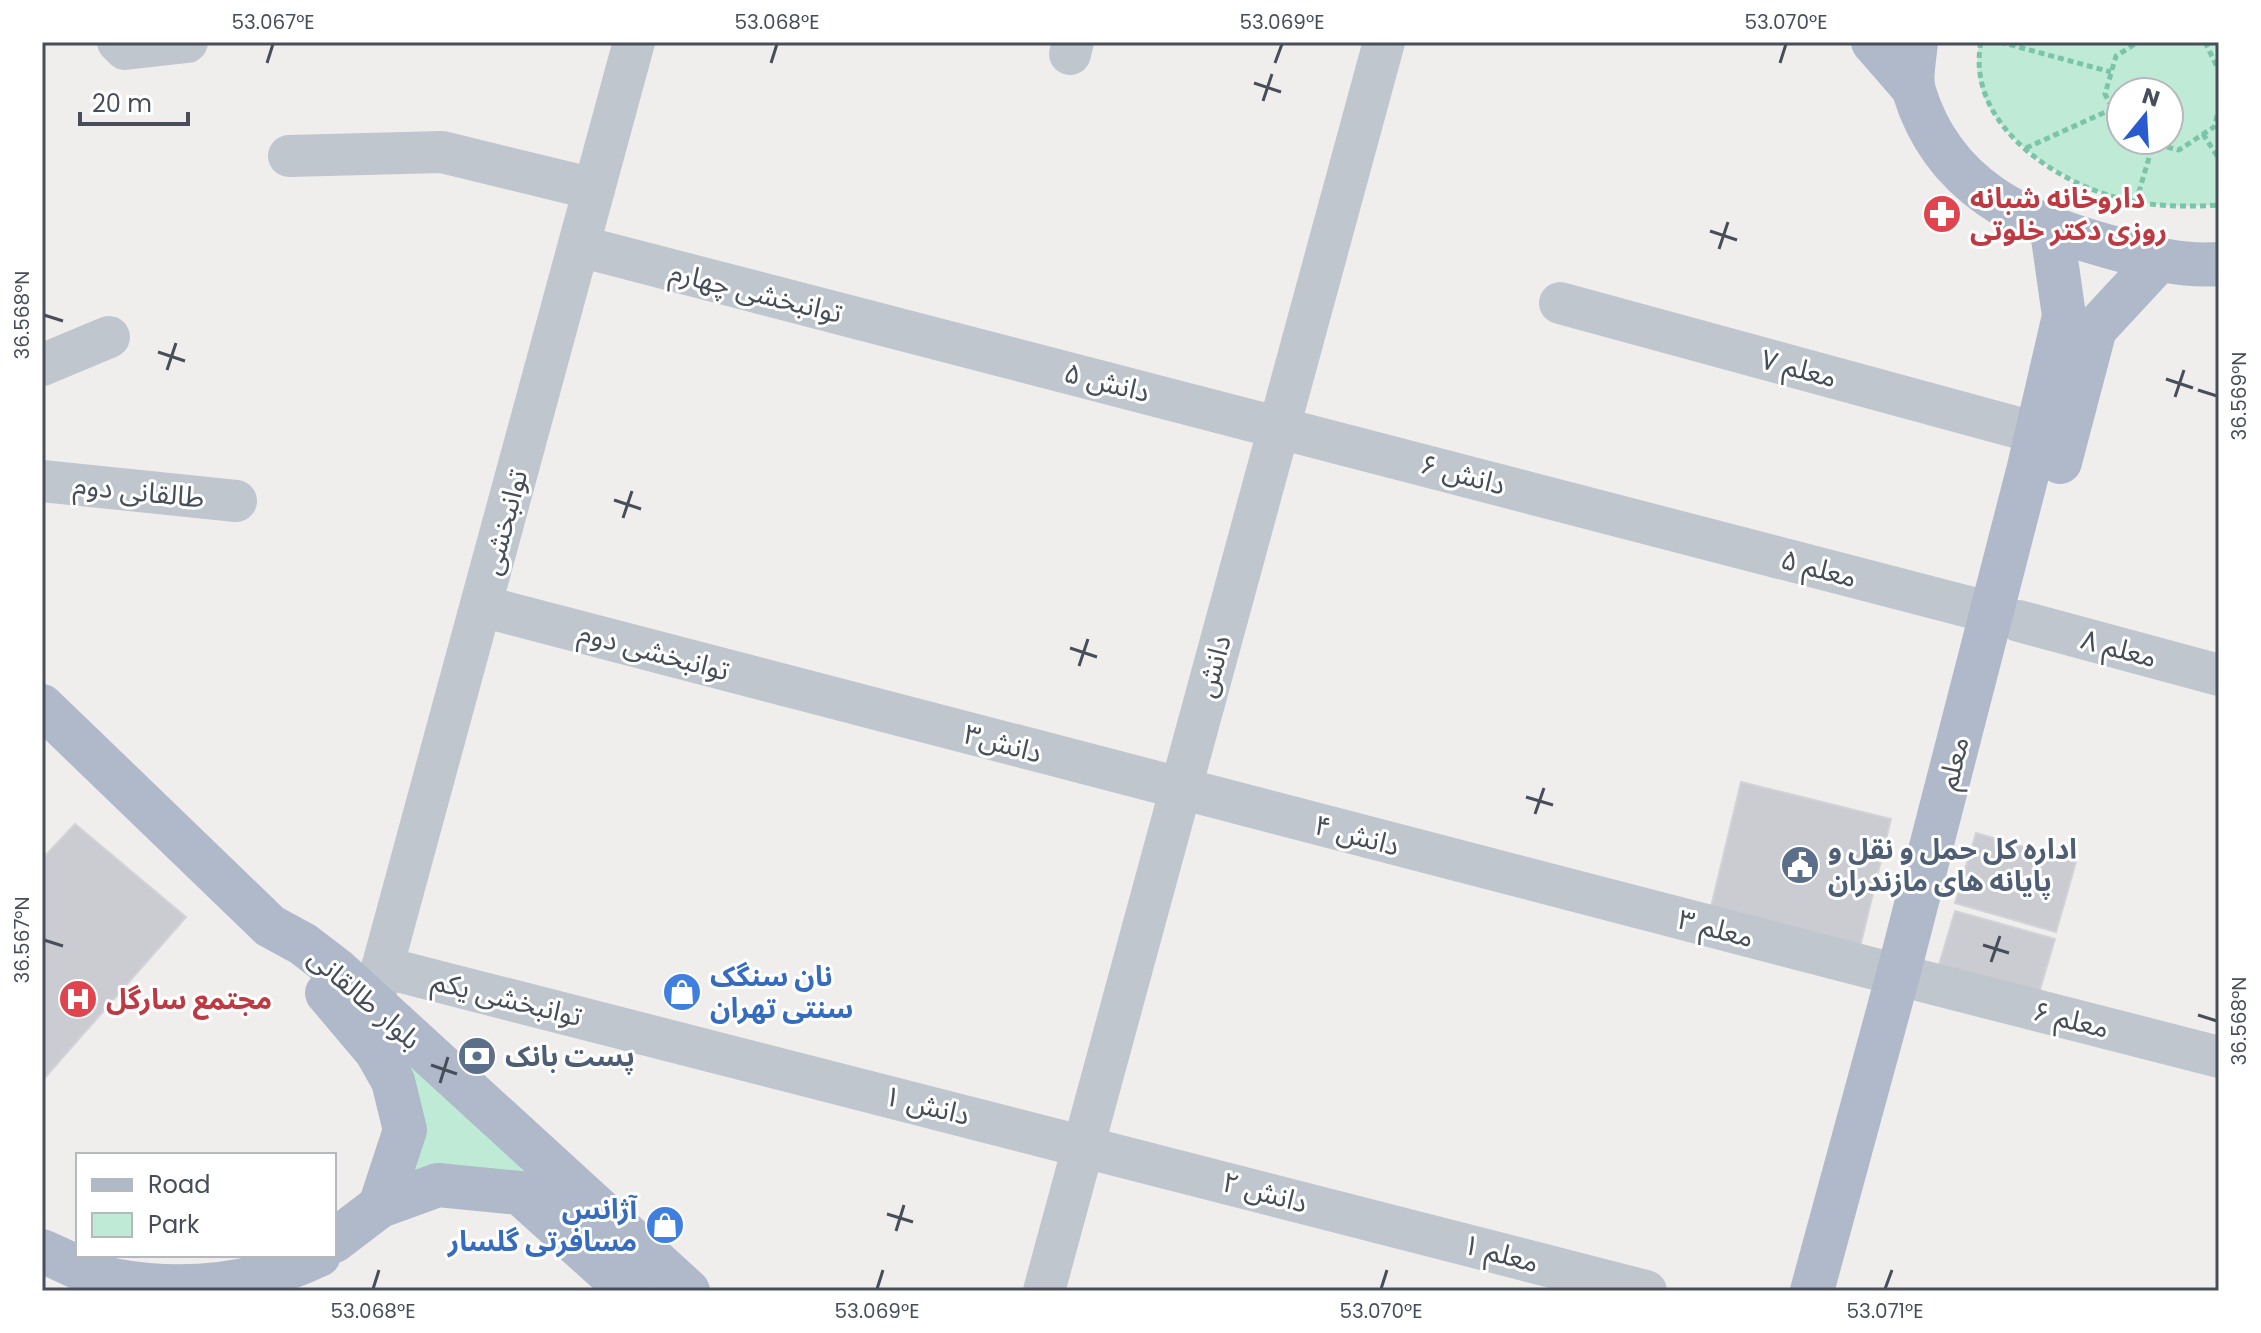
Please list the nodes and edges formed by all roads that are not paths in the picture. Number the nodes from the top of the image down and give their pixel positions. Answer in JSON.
{"nodes":[{"id":1,"x":118,"y":42,"type":"edge"},
{"id":2,"x":187,"y":42,"type":"edge"},
{"id":3,"x":634,"y":42,"type":"edge"},
{"id":4,"x":1384,"y":42,"type":"edge"},
{"id":5,"x":1873,"y":42,"type":"edge"},
{"id":6,"x":1916,"y":42,"type":"edge"},
{"id":7,"x":1913,"y":88,"type":"junction"},
{"id":8,"x":289,"y":156,"type":"dead end"},
{"id":9,"x":594,"y":189,"type":"junction"},
{"id":10,"x":2052,"y":231,"type":"junction"},
{"id":11,"x":579,"y":246,"type":"junction"},
{"id":12,"x":2159,"y":260,"type":"junction"},
{"id":13,"x":2219,"y":264,"type":"edge"},
{"id":14,"x":1560,"y":303,"type":"dead end"},
{"id":15,"x":109,"y":337,"type":"dead end"},
{"id":16,"x":934,"y":338,"type":"joint"},
{"id":17,"x":42,"y":365,"type":"edge"},
{"id":18,"x":1280,"y":426,"type":"junction"},
{"id":19,"x":2037,"y":433,"type":"junction"},
{"id":20,"x":42,"y":481,"type":"edge"},
{"id":21,"x":236,"y":501,"type":"dead end"},
{"id":22,"x":1647,"y":523,"type":"joint"},
{"id":23,"x":481,"y":606,"type":"junction"},
{"id":24,"x":2005,"y":617,"type":"junction"},
{"id":25,"x":2219,"y":675,"type":"edge"},
{"id":26,"x":827,"y":697,"type":"joint"},
{"id":27,"x":42,"y":706,"type":"edge"},
{"id":28,"x":1178,"y":788,"type":"junction"},
{"id":29,"x":1535,"y":881,"type":"joint"},
{"id":30,"x":270,"y":926,"type":"junction"},
{"id":31,"x":1910,"y":978,"type":"junction"},
{"id":32,"x":378,"y":985,"type":"junction"},
{"id":33,"x":2219,"y":1057,"type":"edge"},
{"id":34,"x":772,"y":1066,"type":"joint"},
{"id":35,"x":1081,"y":1144,"type":"junction"},
{"id":36,"x":380,"y":1206,"type":"junction"},
{"id":37,"x":336,"y":1239,"type":"edge"},
{"id":38,"x":1449,"y":1240,"type":"joint"},
{"id":39,"x":42,"y":1251,"type":"edge"},
{"id":40,"x":313,"y":1257,"type":"edge"},
{"id":41,"x":629,"y":1291,"type":"edge"},
{"id":42,"x":688,"y":1291,"type":"edge"},
{"id":43,"x":1044,"y":1291,"type":"edge"},
{"id":44,"x":1646,"y":1291,"type":"edge"},
{"id":45,"x":1812,"y":1291,"type":"edge"},
{"id":46,"x":1837,"y":1291,"type":"edge"}],
"edges":[{"from":1,"to":2,"type":"street"},
{"from":3,"to":9,"type":"street","name":"توانبخشی"},
{"from":4,"to":18,"type":"street","name":"دانش"},
{"from":5,"to":7,"type":"main road"},
{"from":6,"to":7,"type":"main road"},
{"from":7,"to":10,"type":"main road"},
{"from":8,"to":9,"type":"street"},
{"from":9,"to":11,"type":"street","name":"توانبخشی"},
{"from":10,"to":12,"type":"main road"},
{"from":10,"to":19,"type":"main road","name":"معلم"},
{"from":11,"to":16,"type":"street","name":"توانبخشی چهارم"},
{"from":11,"to":23,"type":"street","name":"توانبخشی"},
{"from":12,"to":13,"type":"main road"},
{"from":12,"to":24,"type":"main road","name":"معلم"},
{"from":14,"to":19,"type":"street","name":"معلم ٧"},
{"from":15,"to":17,"type":"street"},
{"from":16,"to":18,"type":"street","name":"دانش ۵"},
{"from":18,"to":22,"type":"street","name":"دانش ۶"},
{"from":18,"to":28,"type":"street","name":"دانش"},
{"from":19,"to":24,"type":"main road","name":"معلم"},
{"from":20,"to":21,"type":"street","name":"طالقانی دوم"},
{"from":22,"to":24,"type":"street","name":"معلم ۵"},
{"from":23,"to":26,"type":"street","name":"توانبخشی دوم"},
{"from":23,"to":32,"type":"street","name":"توانبخشی"},
{"from":24,"to":25,"type":"street","name":"معلم ۸"},
{"from":24,"to":31,"type":"main road","name":"معلم"},
{"from":26,"to":28,"type":"street","name":"دانش٣"},
{"from":27,"to":30,"type":"main road","name":"بلوار طالقانی"},
{"from":28,"to":29,"type":"street","name":"دانش ۴"},
{"from":28,"to":35,"type":"street","name":"دانش"},
{"from":29,"to":31,"type":"street","name":"معلم ۳"},
{"from":30,"to":32,"type":"main road","name":"بلوار طالقانی"},
{"from":30,"to":36,"type":"main road"},
{"from":31,"to":33,"type":"street","name":"معلم ۶"},
{"from":31,"to":45,"type":"main road","name":"معلم"},
{"from":31,"to":46,"type":"main road","name":"معلم"},
{"from":32,"to":34,"type":"street","name":"توانبخشی یکم"},
{"from":32,"to":42,"type":"main road","name":"بلوار طالقانی"},
{"from":34,"to":35,"type":"street","name":"دانش ١"},
{"from":35,"to":38,"type":"street","name":"دانش ٢"},
{"from":35,"to":43,"type":"street","name":"دانش"},
{"from":36,"to":37,"type":"main road"},
{"from":36,"to":41,"type":"main road"},
{"from":38,"to":44,"type":"street","name":"معلم ١"},
{"from":39,"to":40,"type":"main road"}]}
